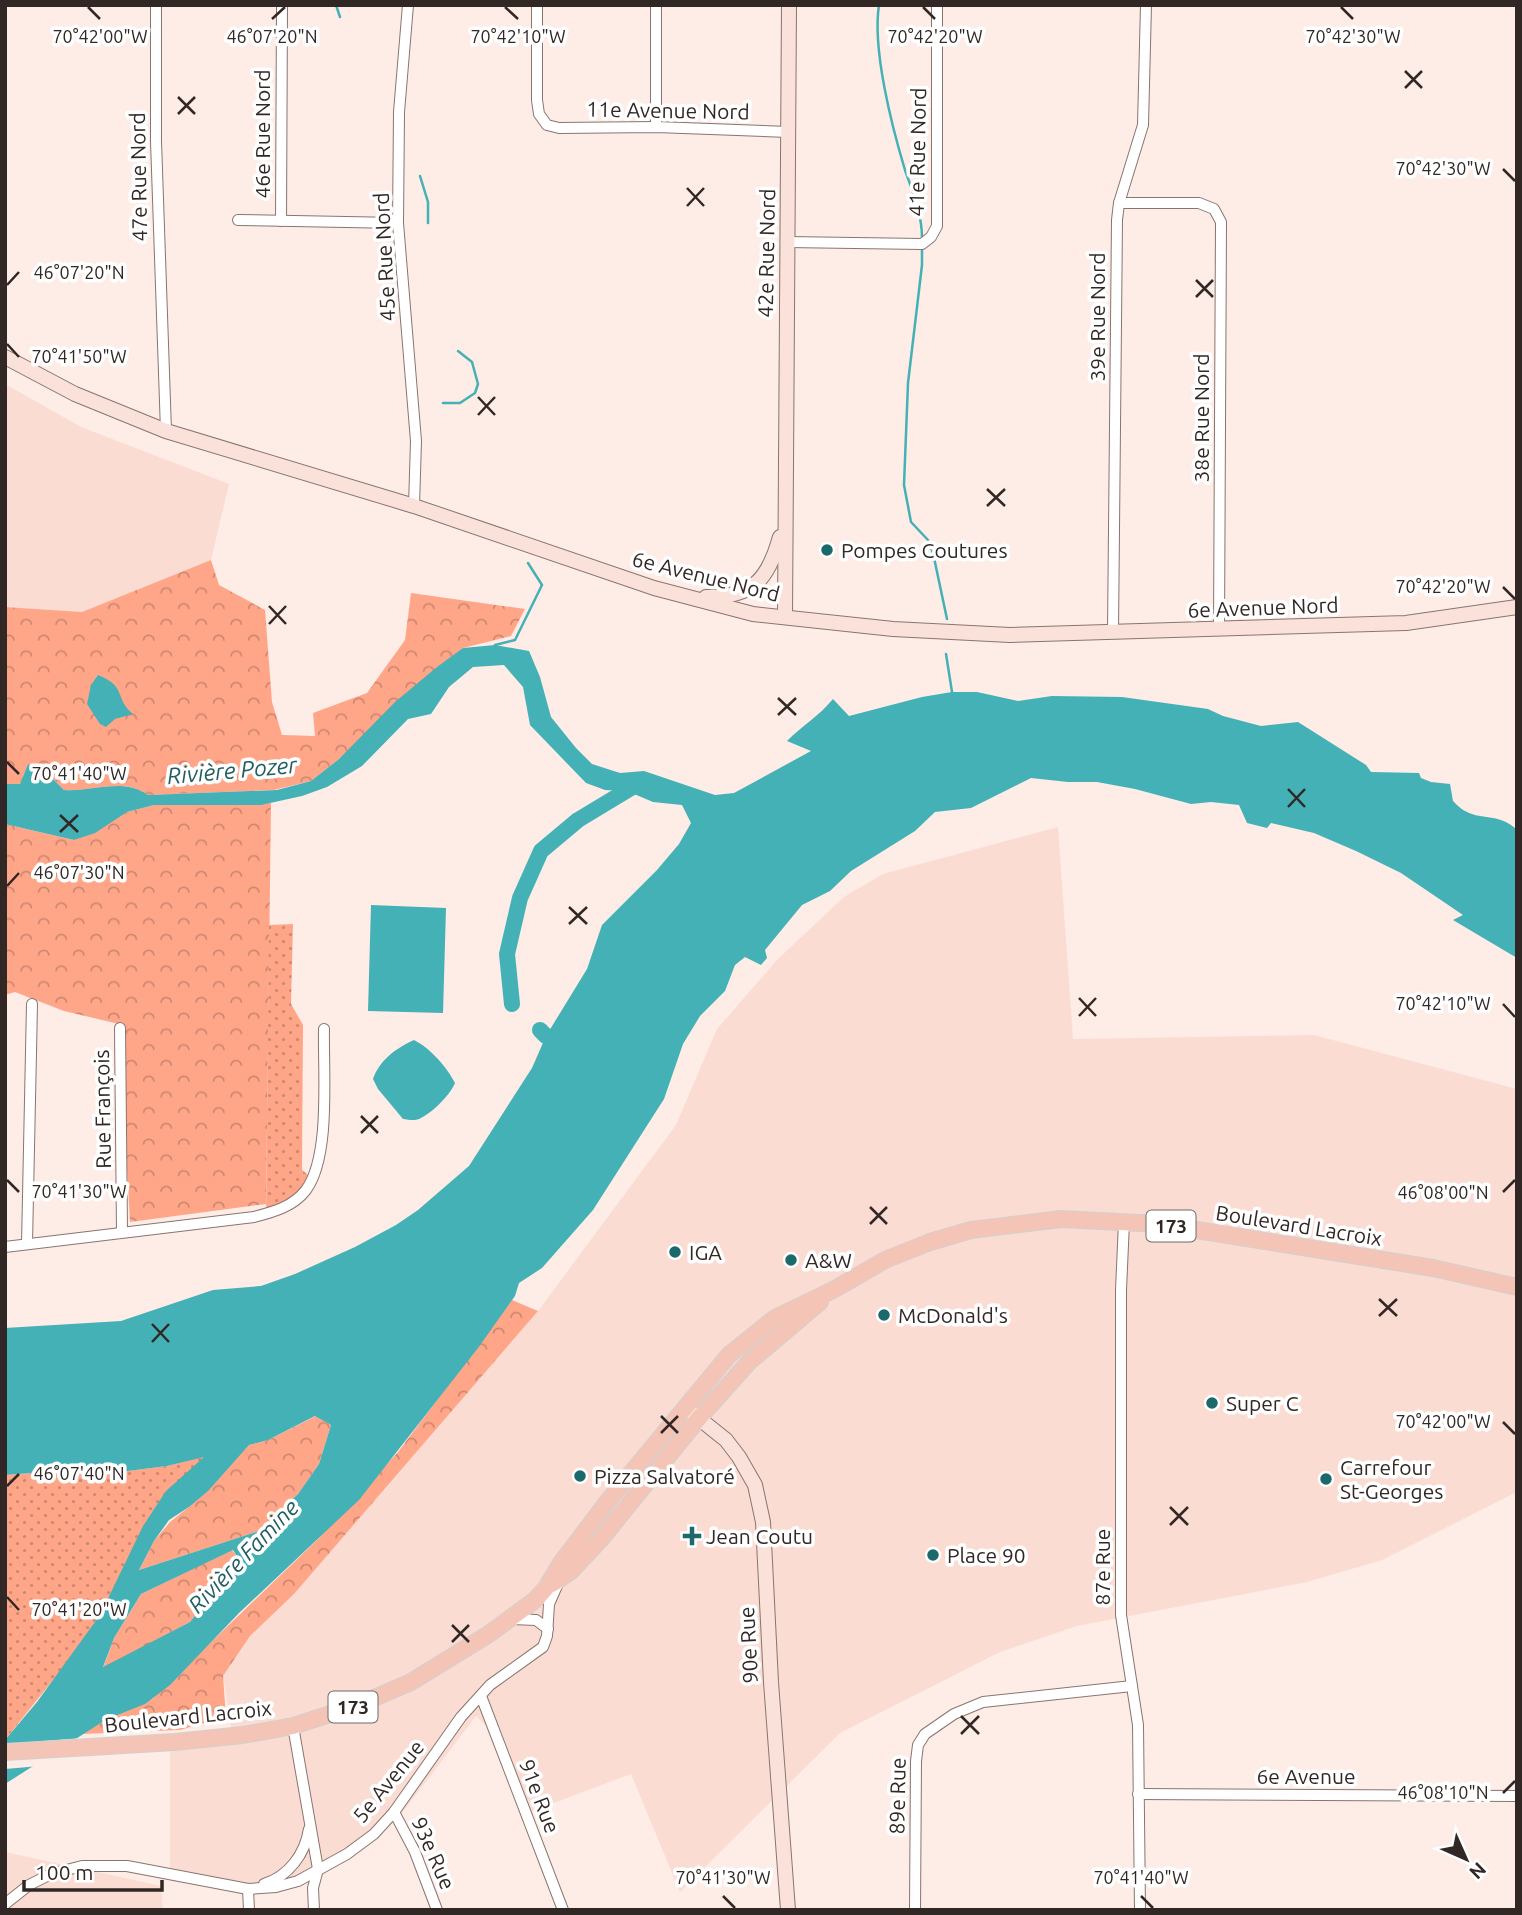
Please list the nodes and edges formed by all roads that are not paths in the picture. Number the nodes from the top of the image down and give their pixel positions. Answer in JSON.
{"nodes":[{"id":1,"x":156,"y":5,"type":"edge"},
{"id":2,"x":282,"y":5,"type":"edge"},
{"id":3,"x":408,"y":5,"type":"edge"},
{"id":4,"x":537,"y":5,"type":"edge"},
{"id":5,"x":656,"y":5,"type":"edge"},
{"id":6,"x":789,"y":5,"type":"edge"},
{"id":7,"x":937,"y":5,"type":"edge"},
{"id":8,"x":1146,"y":5,"type":"edge"},
{"id":9,"x":656,"y":127,"type":"junction"},
{"id":10,"x":789,"y":132,"type":"junction"},
{"id":11,"x":1119,"y":203,"type":"junction"},
{"id":12,"x":238,"y":220,"type":"dead end"},
{"id":13,"x":281,"y":221,"type":"junction"},
{"id":14,"x":398,"y":223,"type":"junction"},
{"id":15,"x":787,"y":242,"type":"junction"},
{"id":16,"x":5,"y":357,"type":"edge"},
{"id":17,"x":166,"y":431,"type":"junction"},
{"id":18,"x":784,"y":501,"type":"junction"},
{"id":19,"x":414,"y":506,"type":"junction"},
{"id":20,"x":685,"y":597,"type":"junction"},
{"id":21,"x":1517,"y":607,"type":"edge"},
{"id":22,"x":789,"y":617,"type":"junction"},
{"id":23,"x":1219,"y":630,"type":"junction"},
{"id":24,"x":1113,"y":632,"type":"junction"},
{"id":25,"x":32,"y":1004,"type":"dead end"},
{"id":26,"x":120,"y":1028,"type":"dead end"},
{"id":27,"x":324,"y":1029,"type":"dead end"},
{"id":28,"x":1124,"y":1222,"type":"junction"},
{"id":29,"x":122,"y":1232,"type":"junction"},
{"id":30,"x":27,"y":1244,"type":"junction"},
{"id":31,"x":5,"y":1247,"type":"edge"},
{"id":32,"x":1517,"y":1287,"type":"edge"},
{"id":33,"x":835,"y":1289,"type":"junction"},
{"id":34,"x":685,"y":1406,"type":"junction"},
{"id":35,"x":699,"y":1418,"type":"junction"},
{"id":36,"x":553,"y":1583,"type":"junction"},
{"id":37,"x":512,"y":1619,"type":"junction"},
{"id":38,"x":548,"y":1629,"type":"junction"},
{"id":39,"x":1132,"y":1686,"type":"junction"},
{"id":40,"x":481,"y":1696,"type":"junction"},
{"id":41,"x":293,"y":1726,"type":"junction"},
{"id":42,"x":5,"y":1752,"type":"edge"},
{"id":43,"x":1138,"y":1794,"type":"junction"},
{"id":44,"x":1517,"y":1796,"type":"edge"},
{"id":45,"x":394,"y":1812,"type":"junction"},
{"id":46,"x":310,"y":1822,"type":"junction"},
{"id":47,"x":318,"y":1869,"type":"junction"},
{"id":48,"x":248,"y":1889,"type":"junction"},
{"id":49,"x":5,"y":1903,"type":"edge"},
{"id":50,"x":249,"y":1910,"type":"edge"},
{"id":51,"x":314,"y":1910,"type":"edge"},
{"id":52,"x":438,"y":1910,"type":"edge"},
{"id":53,"x":563,"y":1910,"type":"edge"},
{"id":54,"x":788,"y":1910,"type":"edge"},
{"id":55,"x":915,"y":1910,"type":"edge"},
{"id":56,"x":1140,"y":1910,"type":"edge"}],
"edges":[{"from":1,"to":17,"type":"street","name":"47e Rue Nord"},
{"from":2,"to":13,"type":"street","name":"46e Rue Nord"},
{"from":3,"to":14,"type":"street","name":"45e Rue Nord"},
{"from":4,"to":9,"type":"street","name":"11e Avenue Nord"},
{"from":5,"to":9,"type":"street"},
{"from":6,"to":10,"type":"main road","name":"42e Rue Nord"},
{"from":7,"to":15,"type":"street","name":"41e Rue Nord"},
{"from":8,"to":11,"type":"street","name":"39e Rue Nord"},
{"from":9,"to":10,"type":"street","name":"11e Avenue Nord"},
{"from":10,"to":15,"type":"main road","name":"42e Rue Nord"},
{"from":11,"to":23,"type":"street","name":"38e Rue Nord"},
{"from":11,"to":24,"type":"street","name":"39e Rue Nord"},
{"from":12,"to":13,"type":"street"},
{"from":13,"to":14,"type":"street"},
{"from":14,"to":19,"type":"street","name":"45e Rue Nord"},
{"from":15,"to":18,"type":"main road","name":"42e Rue Nord"},
{"from":16,"to":17,"type":"main road","name":"6e Avenue Nord"},
{"from":17,"to":19,"type":"main road","name":"6e Avenue Nord"},
{"from":18,"to":20,"type":"main road","name":"42e Rue Nord"},
{"from":18,"to":22,"type":"main road","name":"42e Rue Nord"},
{"from":19,"to":20,"type":"main road","name":"6e Avenue Nord"},
{"from":20,"to":22,"type":"main road","name":"6e Avenue Nord"},
{"from":21,"to":23,"type":"main road","name":"6e Avenue Nord"},
{"from":22,"to":24,"type":"main road","name":"6e Avenue Nord"},
{"from":23,"to":24,"type":"main road","name":"6e Avenue Nord"},
{"from":25,"to":30,"type":"street"},
{"from":26,"to":29,"type":"street","name":"Rue François"},
{"from":27,"to":29,"type":"street"},
{"from":28,"to":32,"type":"main road","name":"Boulevard Lacroix","number":"173"},
{"from":28,"to":33,"type":"main road","name":"Boulevard Lacroix","number":"173"},
{"from":28,"to":39,"type":"street","name":"87e Rue"},
{"from":29,"to":30,"type":"street"},
{"from":30,"to":31,"type":"street"},
{"from":33,"to":34,"type":"main road","name":"Boulevard Lacroix","number":"173"},
{"from":33,"to":35,"type":"main road","name":"Boulevard Lacroix","number":"173"},
{"from":34,"to":35,"type":"main road","name":"90e Rue"},
{"from":34,"to":36,"type":"main road","name":"Boulevard Lacroix","number":"173"},
{"from":35,"to":36,"type":"main road","name":"Boulevard Lacroix","number":"173"},
{"from":35,"to":54,"type":"main road","name":"90e Rue"},
{"from":36,"to":37,"type":"main road","name":"Boulevard Lacroix","number":"173"},
{"from":36,"to":38,"type":"street","name":"5e Avenue"},
{"from":37,"to":38,"type":"street"},
{"from":37,"to":41,"type":"main road","name":"Boulevard Lacroix","number":"173"},
{"from":38,"to":40,"type":"street","name":"5e Avenue"},
{"from":39,"to":43,"type":"street","name":"87e Rue"},
{"from":39,"to":55,"type":"street","name":"89e Rue"},
{"from":40,"to":45,"type":"street","name":"5e Avenue"},
{"from":40,"to":53,"type":"street","name":"91e Rue"},
{"from":41,"to":42,"type":"main road","name":"Boulevard Lacroix","number":"173"},
{"from":41,"to":46,"type":"street"},
{"from":43,"to":44,"type":"street","name":"6e Avenue"},
{"from":43,"to":56,"type":"street","name":"87e Rue"},
{"from":45,"to":47,"type":"street","name":"5e Avenue"},
{"from":45,"to":52,"type":"street","name":"93e Rue"},
{"from":46,"to":47,"type":"street"},
{"from":46,"to":48,"type":"street"},
{"from":47,"to":48,"type":"street","name":"5e Avenue"},
{"from":47,"to":51,"type":"street"},
{"from":48,"to":49,"type":"street","name":"5e Avenue"},
{"from":48,"to":50,"type":"street"}]}
